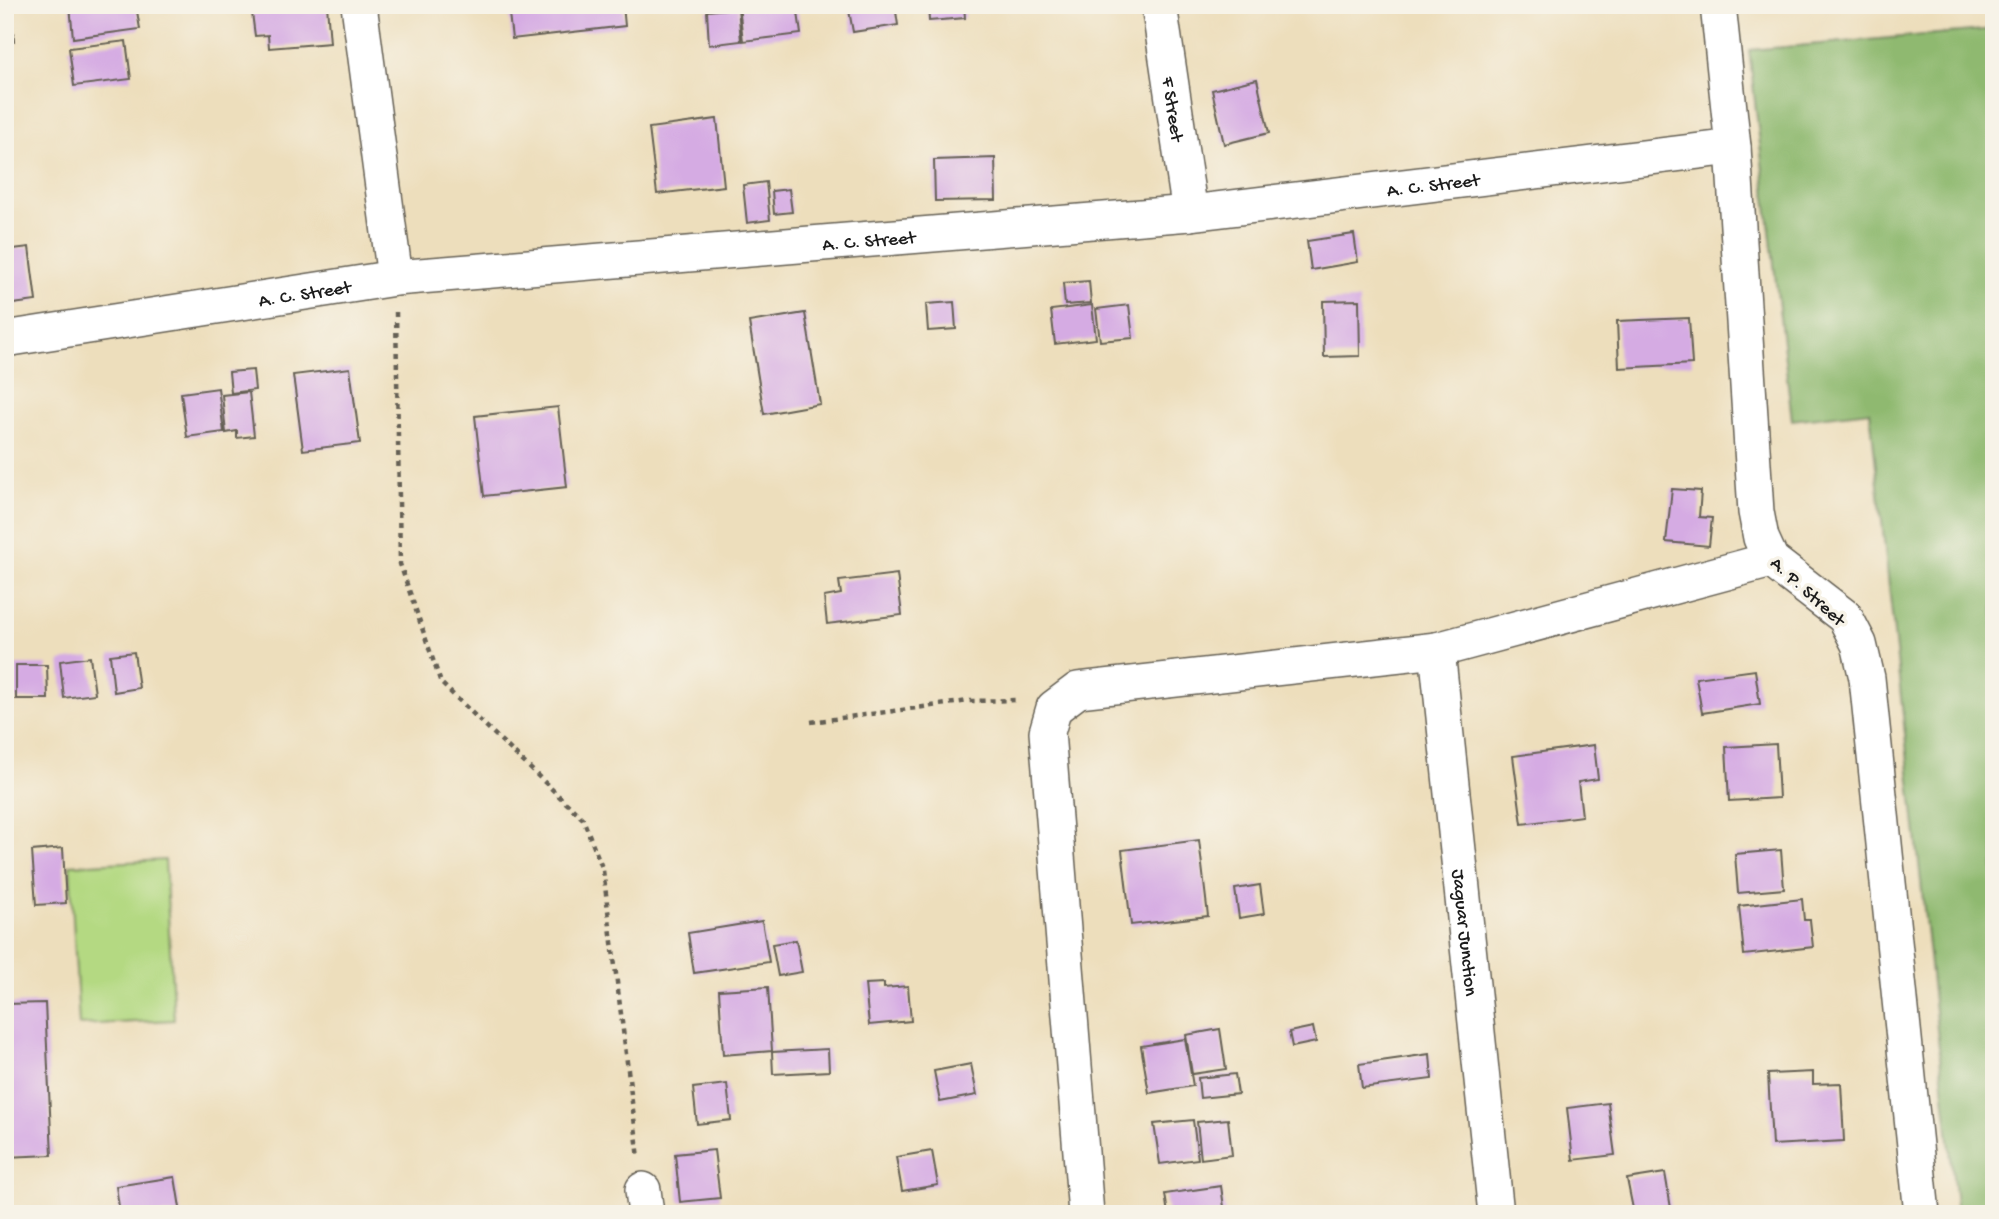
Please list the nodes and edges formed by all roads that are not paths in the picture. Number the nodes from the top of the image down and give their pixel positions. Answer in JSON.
{"nodes":[{"id":1,"x":359,"y":5,"type":"edge"},
{"id":2,"x":1159,"y":5,"type":"edge"},
{"id":3,"x":1718,"y":5,"type":"edge"},
{"id":4,"x":1733,"y":147,"type":"junction"},
{"id":5,"x":1190,"y":213,"type":"junction"},
{"id":6,"x":395,"y":278,"type":"junction"},
{"id":7,"x":5,"y":339,"type":"edge"},
{"id":8,"x":1771,"y":560,"type":"junction"},
{"id":9,"x":1437,"y":650,"type":"junction"},
{"id":10,"x":1086,"y":1214,"type":"edge"},
{"id":11,"x":1496,"y":1214,"type":"edge"},
{"id":12,"x":1922,"y":1214,"type":"edge"}],
"edges":[{"from":1,"to":6,"type":"street"},
{"from":2,"to":5,"type":"street","name":"F Street"},
{"from":3,"to":4,"type":"street","name":"A. P. Street"},
{"from":4,"to":5,"type":"street","name":"A. C. Street"},
{"from":4,"to":8,"type":"street","name":"A. P. Street"},
{"from":5,"to":6,"type":"street","name":"A. C. Street"},
{"from":6,"to":7,"type":"street","name":"A. C. Street"},
{"from":8,"to":9,"type":"street"},
{"from":8,"to":12,"type":"street","name":"A. P. Street"},
{"from":9,"to":10,"type":"street"},
{"from":9,"to":11,"type":"street","name":"Jaguar Junction"}]}
